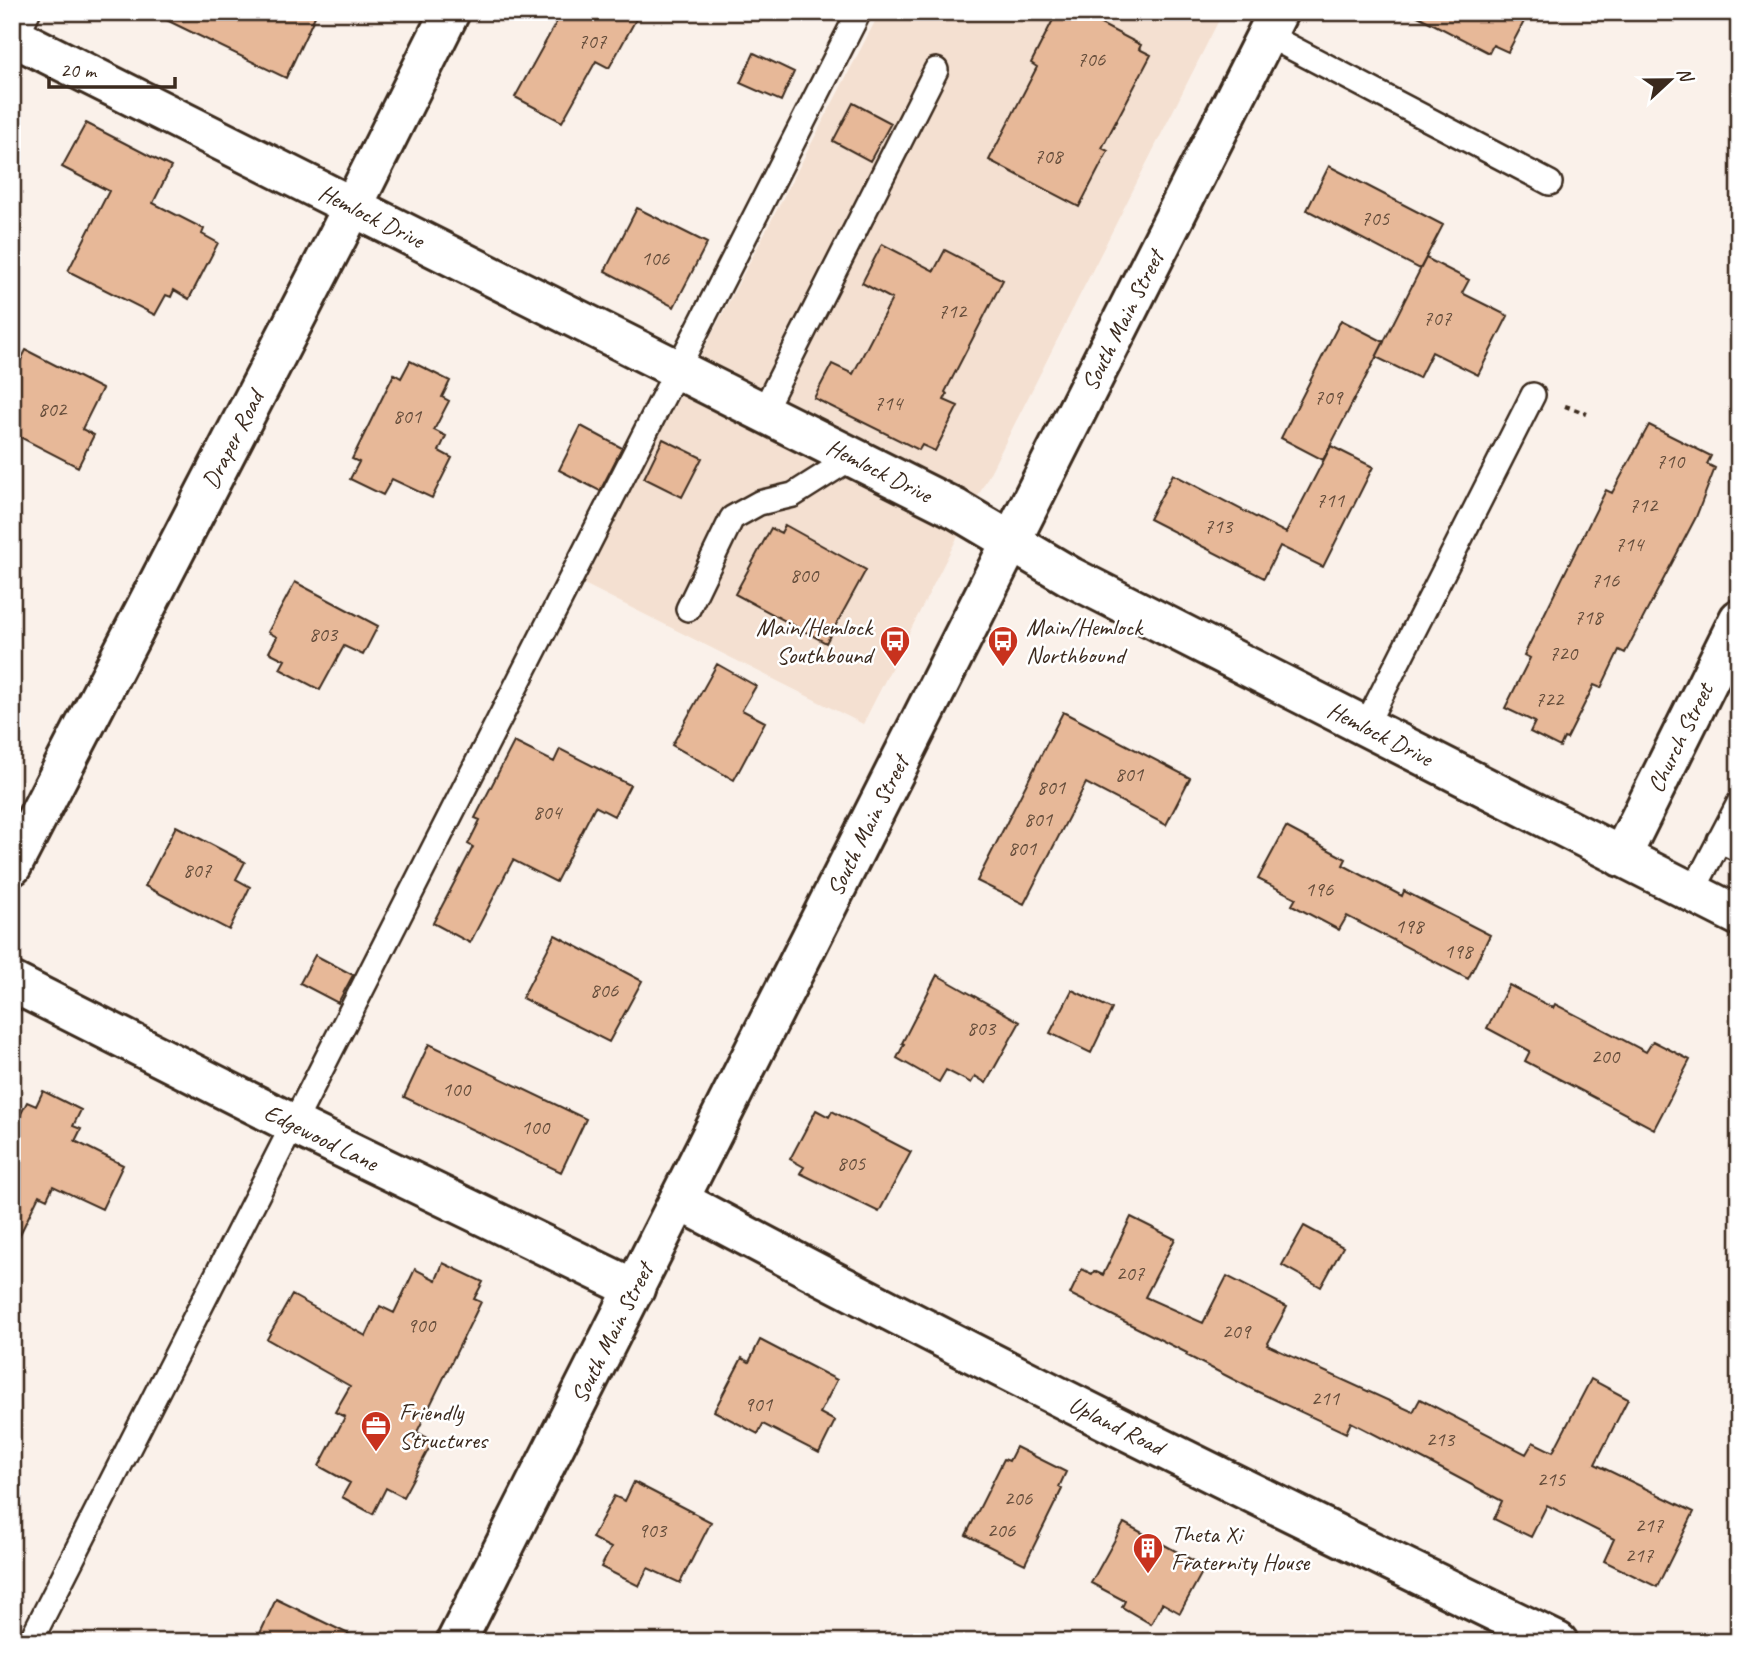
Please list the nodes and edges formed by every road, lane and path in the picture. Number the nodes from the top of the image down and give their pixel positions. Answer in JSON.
{"nodes":[{"id":1,"x":450,"y":12,"type":"edge"},
{"id":2,"x":859,"y":12,"type":"edge"},
{"id":3,"x":1273,"y":24,"type":"edge"},
{"id":4,"x":17,"y":33,"type":"edge"},
{"id":5,"x":936,"y":71,"type":"dead end"},
{"id":6,"x":1549,"y":183,"type":"dead end"},
{"id":7,"x":353,"y":206,"type":"junction"},
{"id":8,"x":678,"y":370,"type":"junction"},
{"id":9,"x":1532,"y":395,"type":"dead end"},
{"id":10,"x":763,"y":412,"type":"junction"},
{"id":11,"x":853,"y":457,"type":"junction"},
{"id":12,"x":1012,"y":542,"type":"junction"},
{"id":13,"x":688,"y":609,"type":"dead end"},
{"id":14,"x":1739,"y":619,"type":"edge"},
{"id":15,"x":1365,"y":727,"type":"junction"},
{"id":16,"x":1739,"y":803,"type":"edge"},
{"id":17,"x":1729,"y":845,"type":"edge"},
{"id":18,"x":1621,"y":857,"type":"junction"},
{"id":19,"x":12,"y":866,"type":"edge"},
{"id":20,"x":1692,"y":893,"type":"junction"},
{"id":21,"x":1739,"y":916,"type":"edge"},
{"id":22,"x":12,"y":982,"type":"edge"},
{"id":23,"x":295,"y":1125,"type":"junction"},
{"id":24,"x":679,"y":1200,"type":"junction"},
{"id":25,"x":635,"y":1289,"type":"junction"},
{"id":26,"x":30,"y":1642,"type":"edge"},
{"id":27,"x":456,"y":1642,"type":"edge"},
{"id":28,"x":1558,"y":1642,"type":"edge"}],
"edges":[{"from":1,"to":7,"type":"street","name":"Draper Road"},
{"from":2,"to":8,"type":"lane"},
{"from":3,"to":6,"type":"lane"},
{"from":3,"to":12,"type":"street","name":"South Main Street"},
{"from":4,"to":7,"type":"street","name":"Hemlock Drive"},
{"from":5,"to":10,"type":"lane"},
{"from":7,"to":8,"type":"street","name":"Hemlock Drive"},
{"from":7,"to":19,"type":"street","name":"Draper Road"},
{"from":8,"to":10,"type":"street","name":"Hemlock Drive"},
{"from":8,"to":23,"type":"lane"},
{"from":9,"to":15,"type":"lane"},
{"from":10,"to":11,"type":"street","name":"Hemlock Drive"},
{"from":11,"to":12,"type":"street","name":"Hemlock Drive"},
{"from":11,"to":13,"type":"lane"},
{"from":12,"to":15,"type":"street","name":"Hemlock Drive"},
{"from":12,"to":24,"type":"street","name":"South Main Street"},
{"from":14,"to":18,"type":"street","name":"Church Street"},
{"from":15,"to":18,"type":"street","name":"Hemlock Drive"},
{"from":16,"to":17,"type":"lane"},
{"from":17,"to":20,"type":"lane"},
{"from":18,"to":20,"type":"street","name":"Hemlock Drive"},
{"from":20,"to":21,"type":"street","name":"Hemlock Drive"},
{"from":22,"to":23,"type":"street","name":"Edgewood Lane"},
{"from":23,"to":25,"type":"street","name":"Edgewood Lane"},
{"from":23,"to":26,"type":"lane"},
{"from":24,"to":25,"type":"street","name":"South Main Street"},
{"from":24,"to":28,"type":"street","name":"Upland Road"},
{"from":25,"to":27,"type":"street","name":"South Main Street"}]}
